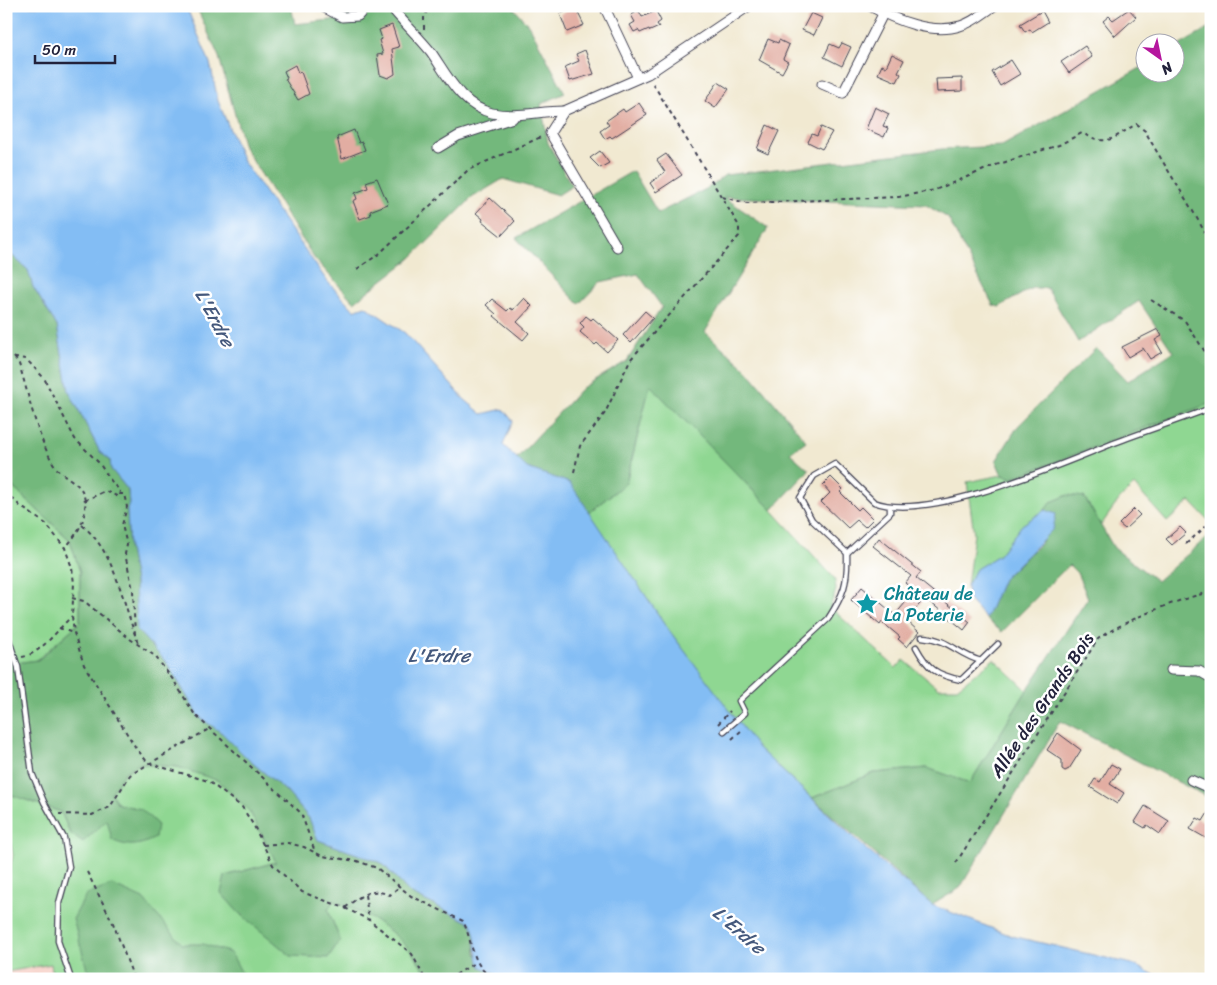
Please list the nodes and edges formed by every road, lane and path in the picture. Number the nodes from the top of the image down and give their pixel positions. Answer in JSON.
{"nodes":[{"id":1,"x":321,"y":6,"type":"edge"},
{"id":2,"x":367,"y":6,"type":"edge"},
{"id":3,"x":390,"y":6,"type":"edge"},
{"id":4,"x":431,"y":6,"type":"edge"},
{"id":5,"x":604,"y":6,"type":"edge"},
{"id":6,"x":749,"y":6,"type":"edge"},
{"id":7,"x":870,"y":6,"type":"edge"},
{"id":8,"x":994,"y":6,"type":"edge"},
{"id":9,"x":884,"y":14,"type":"junction"},
{"id":10,"x":424,"y":31,"type":"dead end"},
{"id":11,"x":648,"y":74,"type":"junction"},
{"id":12,"x":638,"y":78,"type":"junction"},
{"id":13,"x":822,"y":84,"type":"dead end"},
{"id":14,"x":564,"y":111,"type":"junction"},
{"id":15,"x":520,"y":116,"type":"junction"},
{"id":16,"x":550,"y":132,"type":"junction"},
{"id":17,"x":438,"y":148,"type":"dead end"},
{"id":18,"x":722,"y":197,"type":"junction"},
{"id":19,"x":1211,"y":244,"type":"edge"},
{"id":20,"x":617,"y":246,"type":"dead end"},
{"id":21,"x":357,"y":269,"type":"dead end"},
{"id":22,"x":1151,"y":300,"type":"dead end"},
{"id":23,"x":6,"y":357,"type":"edge"},
{"id":24,"x":14,"y":357,"type":"junction"},
{"id":25,"x":1211,"y":361,"type":"edge"},
{"id":26,"x":1211,"y":408,"type":"edge"},
{"id":27,"x":574,"y":472,"type":"dead end"},
{"id":28,"x":6,"y":492,"type":"edge"},
{"id":29,"x":119,"y":494,"type":"junction"},
{"id":30,"x":84,"y":501,"type":"junction"},
{"id":31,"x":890,"y":506,"type":"junction"},
{"id":32,"x":1211,"y":522,"type":"edge"},
{"id":33,"x":82,"y":525,"type":"junction"},
{"id":34,"x":1186,"y":544,"type":"dead end"},
{"id":35,"x":65,"y":548,"type":"junction"},
{"id":36,"x":848,"y":553,"type":"junction"},
{"id":37,"x":1211,"y":592,"type":"edge"},
{"id":38,"x":72,"y":598,"type":"junction"},
{"id":39,"x":72,"y":616,"type":"junction"},
{"id":40,"x":58,"y":628,"type":"junction"},
{"id":41,"x":6,"y":632,"type":"edge"},
{"id":42,"x":74,"y":633,"type":"junction"},
{"id":43,"x":135,"y":636,"type":"junction"},
{"id":44,"x":922,"y":637,"type":"dead end"},
{"id":45,"x":138,"y":643,"type":"junction"},
{"id":46,"x":998,"y":644,"type":"dead end"},
{"id":47,"x":916,"y":647,"type":"dead end"},
{"id":48,"x":15,"y":658,"type":"junction"},
{"id":49,"x":981,"y":661,"type":"junction"},
{"id":50,"x":1171,"y":670,"type":"dead end"},
{"id":51,"x":1211,"y":678,"type":"edge"},
{"id":52,"x":730,"y":711,"type":"dead end"},
{"id":53,"x":718,"y":724,"type":"dead end"},
{"id":54,"x":209,"y":729,"type":"junction"},
{"id":55,"x":743,"y":729,"type":"dead end"},
{"id":56,"x":724,"y":731,"type":"dead end"},
{"id":57,"x":732,"y":739,"type":"dead end"},
{"id":58,"x":148,"y":763,"type":"junction"},
{"id":59,"x":1191,"y":780,"type":"dead end"},
{"id":60,"x":1211,"y":789,"type":"edge"},
{"id":61,"x":50,"y":813,"type":"junction"},
{"id":62,"x":263,"y":845,"type":"junction"},
{"id":63,"x":315,"y":852,"type":"junction"},
{"id":64,"x":956,"y":863,"type":"dead end"},
{"id":65,"x":87,"y":872,"type":"dead end"},
{"id":66,"x":400,"y":887,"type":"junction"},
{"id":67,"x":364,"y":894,"type":"junction"},
{"id":68,"x":346,"y":908,"type":"junction"},
{"id":69,"x":369,"y":920,"type":"junction"},
{"id":70,"x":476,"y":962,"type":"junction"},
{"id":71,"x":71,"y":979,"type":"edge"},
{"id":72,"x":134,"y":979,"type":"edge"},
{"id":73,"x":425,"y":979,"type":"edge"},
{"id":74,"x":449,"y":979,"type":"edge"},
{"id":75,"x":494,"y":979,"type":"edge"}],
"edges":[{"from":1,"to":2,"type":"street"},
{"from":3,"to":15,"type":"street"},
{"from":4,"to":10,"type":"path"},
{"from":5,"to":12,"type":"street"},
{"from":6,"to":11,"type":"street"},
{"from":7,"to":9,"type":"street"},
{"from":8,"to":9,"type":"street"},
{"from":9,"to":13,"type":"street"},
{"from":11,"to":12,"type":"street"},
{"from":11,"to":18,"type":"path"},
{"from":12,"to":14,"type":"street"},
{"from":14,"to":15,"type":"street"},
{"from":14,"to":16,"type":"street"},
{"from":15,"to":17,"type":"street"},
{"from":16,"to":20,"type":"street"},
{"from":16,"to":21,"type":"path"},
{"from":18,"to":19,"type":"path"},
{"from":18,"to":27,"type":"path"},
{"from":22,"to":25,"type":"path"},
{"from":23,"to":24,"type":"path"},
{"from":24,"to":29,"type":"path"},
{"from":24,"to":30,"type":"path"},
{"from":26,"to":31,"type":"lane"},
{"from":28,"to":35,"type":"path"},
{"from":29,"to":30,"type":"path"},
{"from":29,"to":43,"type":"path"},
{"from":30,"to":33,"type":"path"},
{"from":31,"to":36,"type":"lane"},
{"from":31,"to":36,"type":"lane"},
{"from":32,"to":34,"type":"path"},
{"from":33,"to":35,"type":"path"},
{"from":33,"to":43,"type":"path"},
{"from":35,"to":38,"type":"path"},
{"from":36,"to":56,"type":"lane"},
{"from":37,"to":64,"type":"path","name":"Allée des Grands Bois"},
{"from":38,"to":39,"type":"path"},
{"from":38,"to":45,"type":"path"},
{"from":39,"to":40,"type":"path"},
{"from":39,"to":42,"type":"path"},
{"from":40,"to":42,"type":"path"},
{"from":40,"to":48,"type":"path"},
{"from":41,"to":48,"type":"lane"},
{"from":42,"to":58,"type":"path"},
{"from":43,"to":45,"type":"path"},
{"from":44,"to":49,"type":"lane"},
{"from":45,"to":54,"type":"path"},
{"from":46,"to":49,"type":"lane"},
{"from":47,"to":49,"type":"lane"},
{"from":48,"to":61,"type":"lane"},
{"from":50,"to":51,"type":"street"},
{"from":52,"to":53,"type":"path"},
{"from":54,"to":58,"type":"path"},
{"from":54,"to":63,"type":"path"},
{"from":55,"to":57,"type":"path"},
{"from":58,"to":61,"type":"path"},
{"from":58,"to":62,"type":"path"},
{"from":59,"to":60,"type":"street"},
{"from":61,"to":71,"type":"lane"},
{"from":62,"to":63,"type":"path"},
{"from":62,"to":68,"type":"path"},
{"from":63,"to":66,"type":"path"},
{"from":65,"to":72,"type":"path"},
{"from":66,"to":67,"type":"path"},
{"from":66,"to":70,"type":"path"},
{"from":67,"to":68,"type":"path"},
{"from":67,"to":69,"type":"path"},
{"from":68,"to":69,"type":"path"},
{"from":69,"to":73,"type":"path"},
{"from":70,"to":74,"type":"path"},
{"from":70,"to":75,"type":"path"}]}
